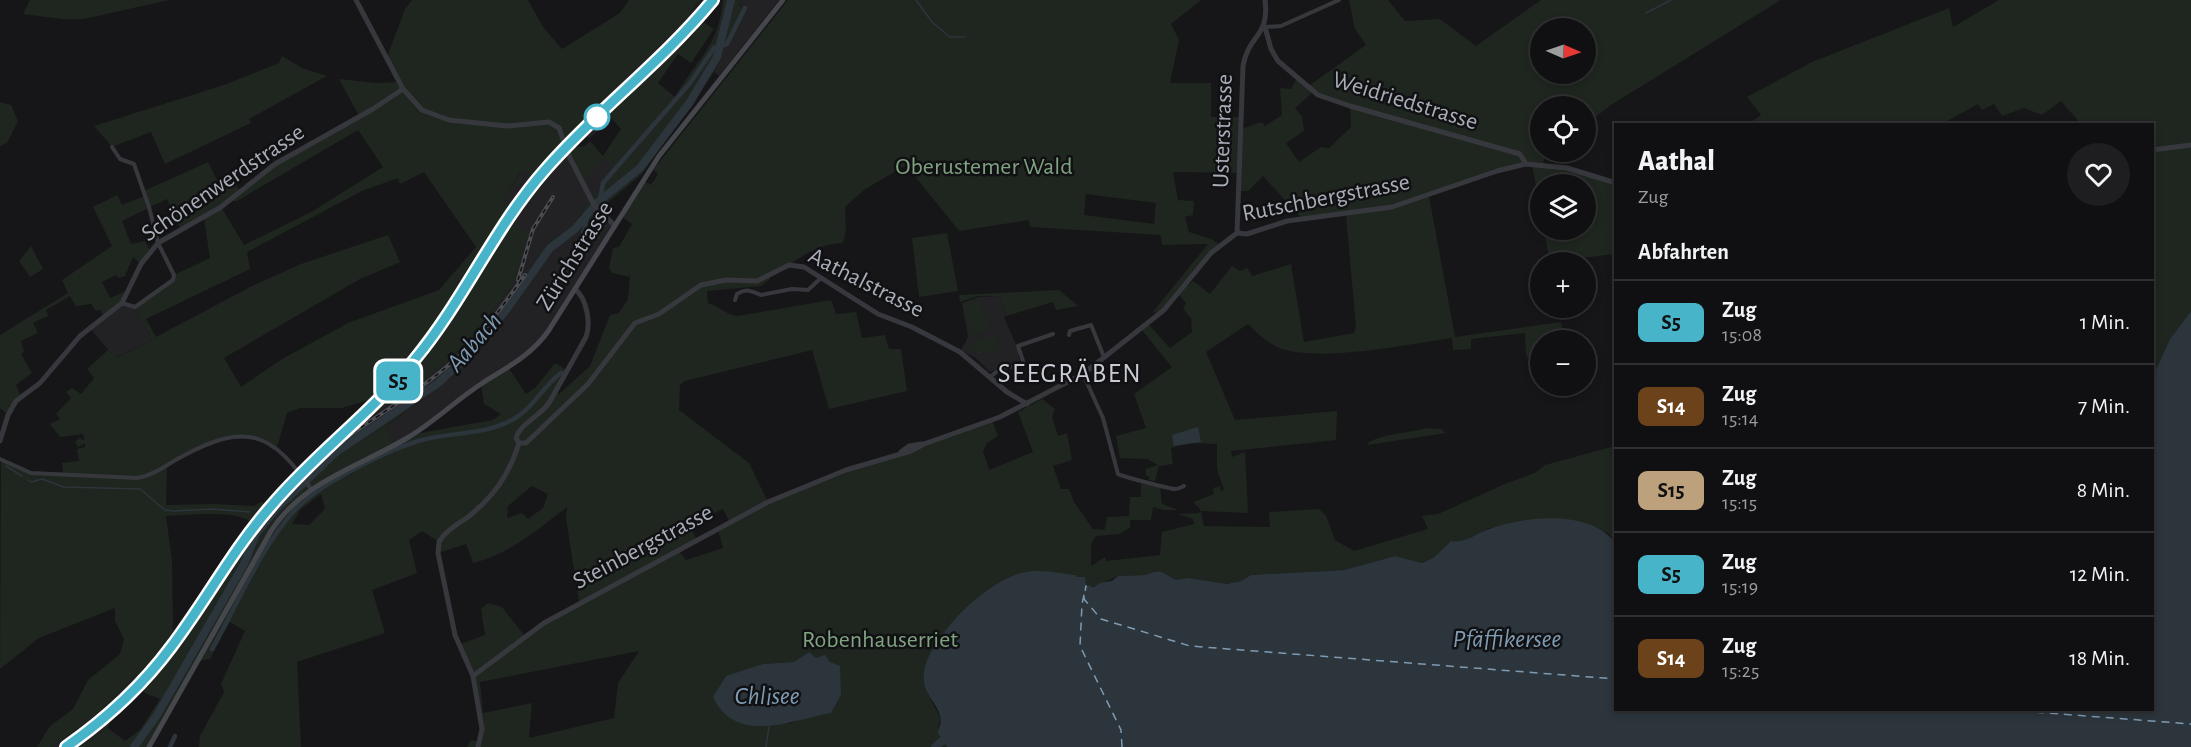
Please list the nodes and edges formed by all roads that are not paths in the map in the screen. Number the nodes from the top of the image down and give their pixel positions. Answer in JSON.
{"nodes":[{"id":1,"x":357,"y":0,"type":"edge"},
{"id":2,"x":783,"y":0,"type":"edge"},
{"id":3,"x":1265,"y":0,"type":"edge"},
{"id":4,"x":1339,"y":0,"type":"edge"},
{"id":5,"x":1265,"y":27,"type":"junction"},
{"id":6,"x":403,"y":89,"type":"junction"},
{"id":7,"x":2191,"y":145,"type":"edge"},
{"id":8,"x":112,"y":147,"type":"dead end"},
{"id":9,"x":2154,"y":150,"type":"edge"},
{"id":10,"x":1526,"y":164,"type":"junction"},
{"id":11,"x":1614,"y":182,"type":"edge"},
{"id":12,"x":615,"y":226,"type":"junction"},
{"id":13,"x":1237,"y":233,"type":"junction"},
{"id":14,"x":158,"y":243,"type":"junction"},
{"id":15,"x":821,"y":278,"type":"junction"},
{"id":16,"x":575,"y":289,"type":"junction"},
{"id":17,"x":735,"y":300,"type":"dead end"},
{"id":18,"x":122,"y":303,"type":"junction"},
{"id":19,"x":1053,"y":334,"type":"dead end"},
{"id":20,"x":1068,"y":336,"type":"dead end"},
{"id":21,"x":1105,"y":358,"type":"junction"},
{"id":22,"x":1083,"y":374,"type":"junction"},
{"id":23,"x":990,"y":377,"type":"junction"},
{"id":24,"x":1027,"y":404,"type":"junction"},
{"id":25,"x":0,"y":441,"type":"edge"},
{"id":26,"x":519,"y":443,"type":"junction"},
{"id":27,"x":0,"y":459,"type":"edge"},
{"id":28,"x":1184,"y":486,"type":"dead end"},
{"id":29,"x":311,"y":489,"type":"junction"},
{"id":30,"x":473,"y":676,"type":"junction"},
{"id":31,"x":149,"y":747,"type":"edge"},
{"id":32,"x":478,"y":747,"type":"edge"}],
"edges":[{"from":1,"to":6,"type":"street"},
{"from":2,"to":12,"type":"main road","name":"Zürichstrasse"},
{"from":3,"to":5,"type":"street"},
{"from":4,"to":5,"type":"street"},
{"from":5,"to":10,"type":"street","name":"Weidriedstrasse"},
{"from":5,"to":13,"type":"street","name":"Usterstrasse"},
{"from":6,"to":12,"type":"street","bridge":true},
{"from":6,"to":14,"type":"street","name":"Schönenwerdstrasse"},
{"from":7,"to":9,"type":"street"},
{"from":8,"to":14,"type":"street"},
{"from":10,"to":11,"type":"street","name":"Rutschbergstrasse"},
{"from":10,"to":13,"type":"street","name":"Rutschbergstrasse"},
{"from":12,"to":16,"type":"main road","name":"Zürichstrasse"},
{"from":13,"to":21,"type":"street","name":"Rutschbergstrasse"},
{"from":14,"to":18,"type":"street","name":"Schönenwerdstrasse"},
{"from":14,"to":18,"type":"street"},
{"from":15,"to":17,"type":"street"},
{"from":15,"to":23,"type":"street","name":"Aathalstrasse"},
{"from":15,"to":26,"type":"street","name":"Aathalstrasse"},
{"from":16,"to":26,"type":"street"},
{"from":16,"to":29,"type":"main road","name":"Zürichstrasse"},
{"from":18,"to":25,"type":"street","name":"Schönenwerdstrasse"},
{"from":19,"to":23,"type":"street"},
{"from":20,"to":21,"type":"street"},
{"from":21,"to":22,"type":"street","name":"Rutschbergstrasse"},
{"from":22,"to":24,"type":"street","name":"Rutschbergstrasse"},
{"from":22,"to":28,"type":"street"},
{"from":23,"to":24,"type":"street","name":"Aathalstrasse"},
{"from":24,"to":30,"type":"street","name":"Steinbergstrasse"},
{"from":26,"to":30,"type":"street"},
{"from":27,"to":29,"type":"street"},
{"from":29,"to":31,"type":"main road","name":"Zürichstrasse"},
{"from":30,"to":32,"type":"street"}]}
